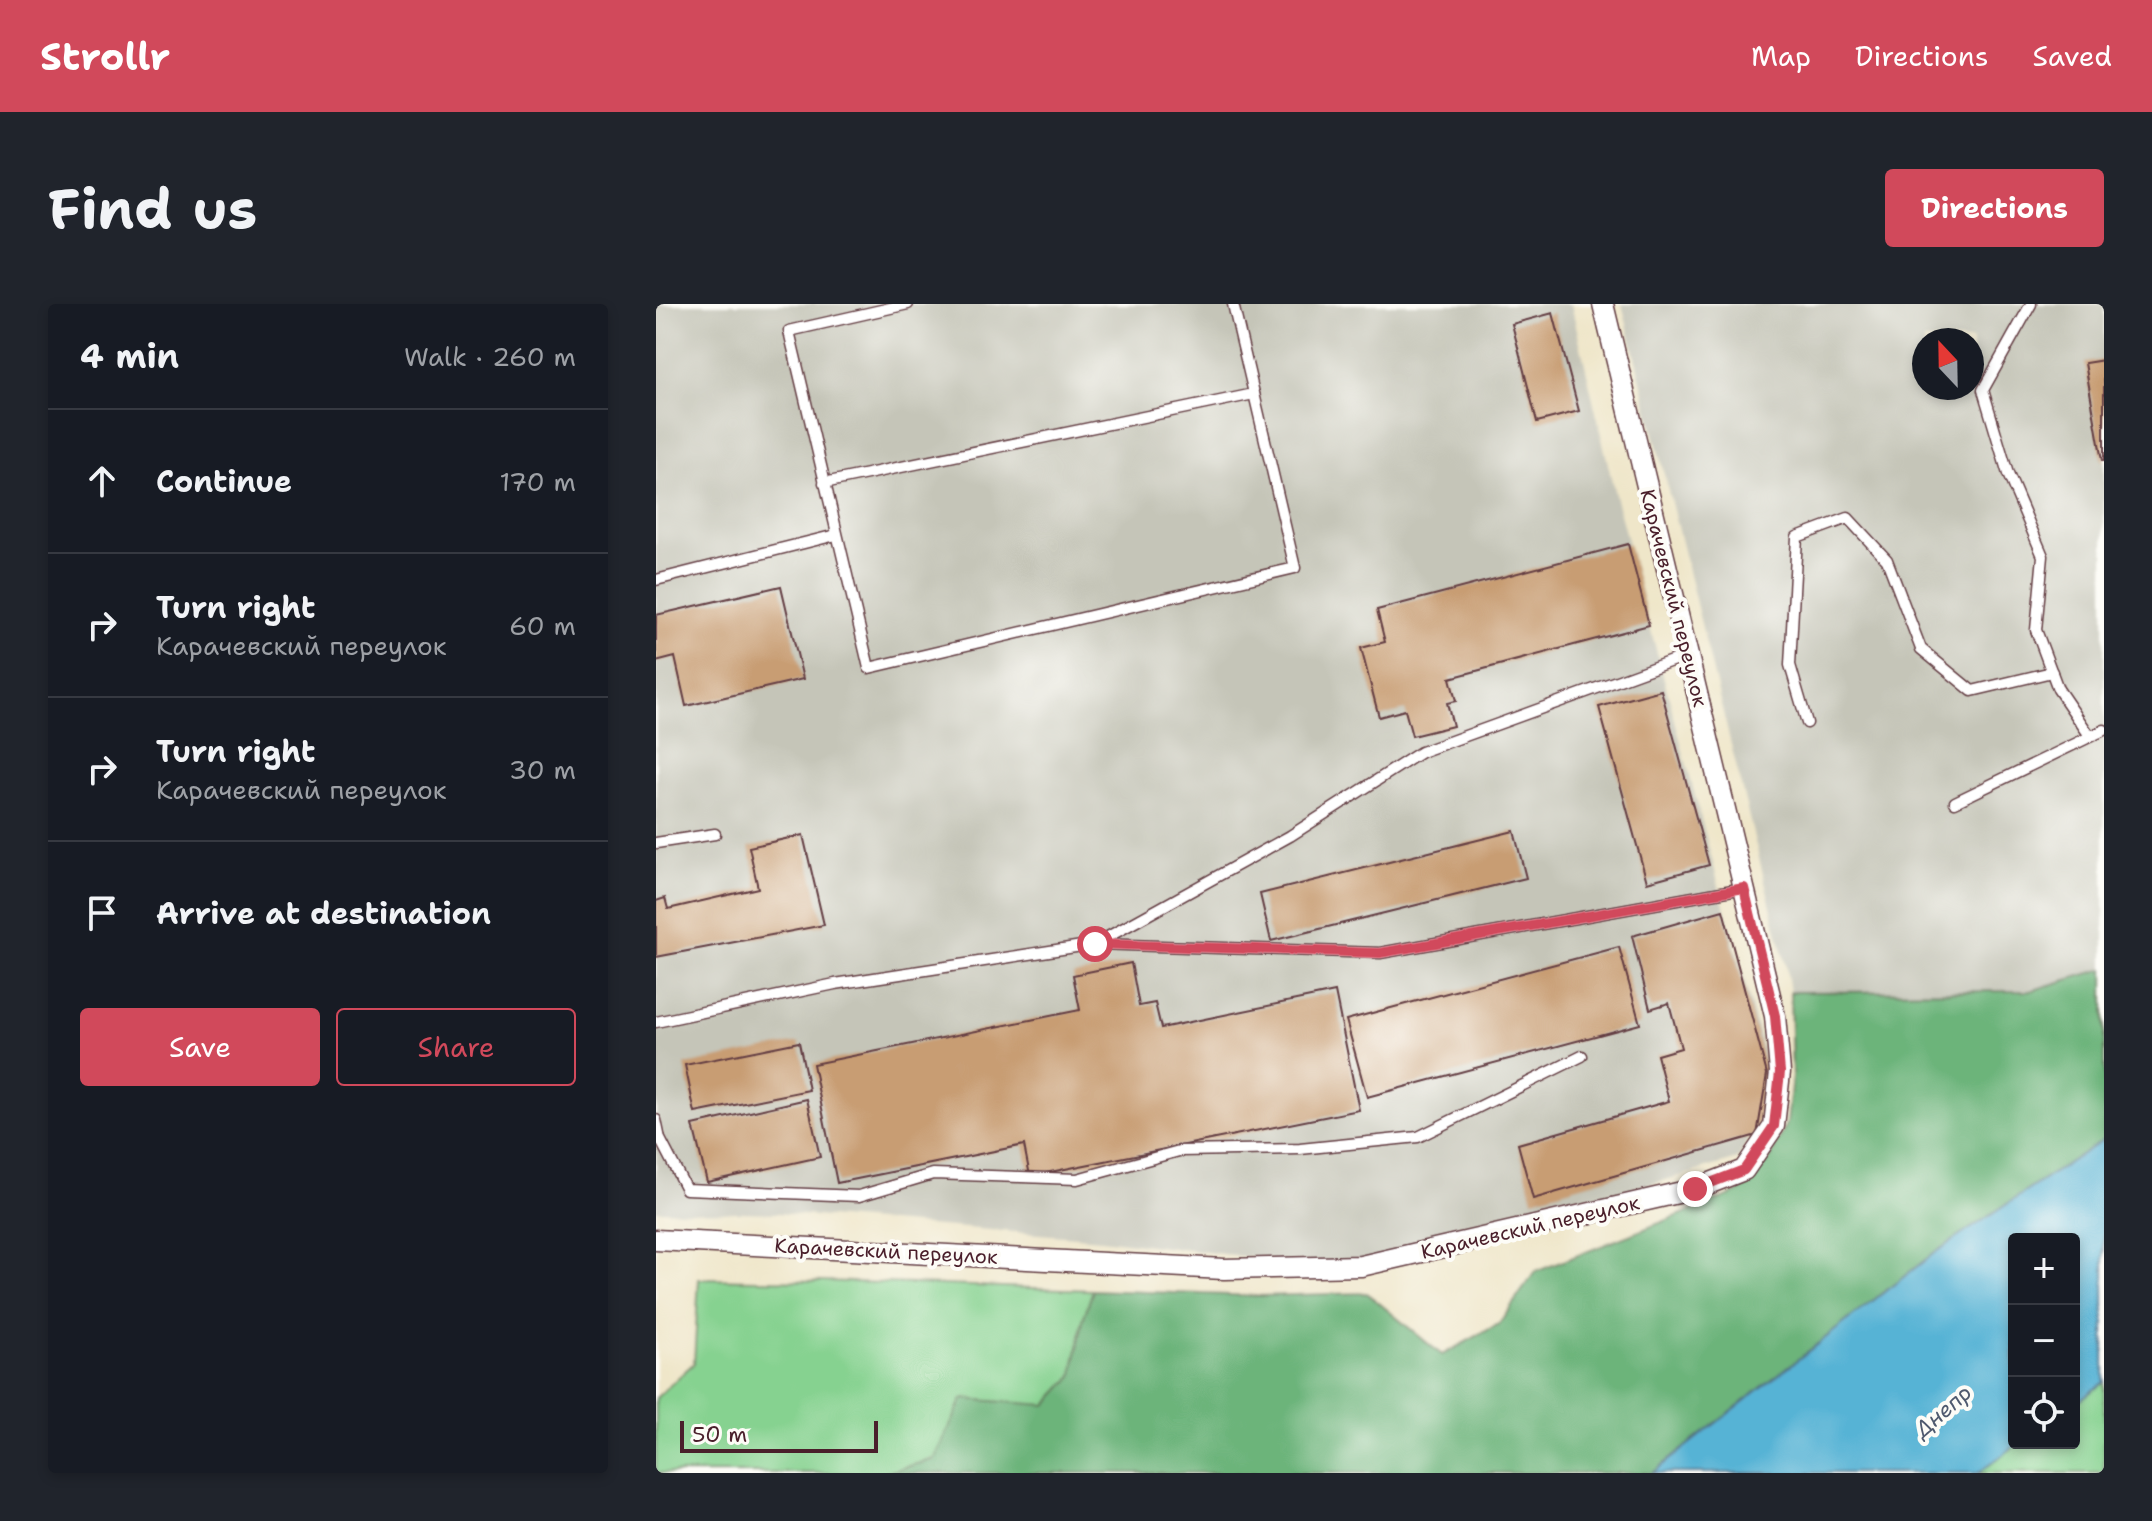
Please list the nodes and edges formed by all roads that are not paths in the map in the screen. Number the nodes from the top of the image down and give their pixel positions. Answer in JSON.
{"nodes":[{"id":1,"x":908,"y":304,"type":"edge"},
{"id":2,"x":1233,"y":304,"type":"edge"},
{"id":3,"x":1603,"y":304,"type":"edge"},
{"id":4,"x":2031,"y":304,"type":"edge"},
{"id":5,"x":1254,"y":394,"type":"junction"},
{"id":6,"x":824,"y":483,"type":"junction"},
{"id":7,"x":836,"y":535,"type":"junction"},
{"id":8,"x":656,"y":580,"type":"edge"},
{"id":9,"x":1688,"y":655,"type":"junction"},
{"id":10,"x":2052,"y":672,"type":"junction"},
{"id":11,"x":1807,"y":723,"type":"dead end"},
{"id":12,"x":2104,"y":730,"type":"edge"},
{"id":13,"x":2090,"y":736,"type":"junction"},
{"id":14,"x":1955,"y":802,"type":"dead end"},
{"id":15,"x":715,"y":834,"type":"dead end"},
{"id":16,"x":656,"y":843,"type":"edge"},
{"id":17,"x":1744,"y":888,"type":"junction"},
{"id":18,"x":1095,"y":944,"type":"junction"},
{"id":19,"x":656,"y":1022,"type":"edge"},
{"id":20,"x":1582,"y":1056,"type":"dead end"},
{"id":21,"x":656,"y":1120,"type":"edge"},
{"id":22,"x":656,"y":1240,"type":"edge"}],
"edges":[{"from":1,"to":6,"type":"lane"},
{"from":2,"to":5,"type":"lane"},
{"from":3,"to":9,"type":"street","name":"Карачевский переулок"},
{"from":4,"to":10,"type":"lane"},
{"from":5,"to":6,"type":"lane"},
{"from":5,"to":7,"type":"lane"},
{"from":6,"to":7,"type":"lane"},
{"from":7,"to":8,"type":"lane"},
{"from":9,"to":17,"type":"street","name":"Карачевский переулок"},
{"from":9,"to":18,"type":"lane"},
{"from":10,"to":11,"type":"lane"},
{"from":10,"to":13,"type":"lane"},
{"from":12,"to":13,"type":"lane"},
{"from":13,"to":14,"type":"lane"},
{"from":15,"to":16,"type":"lane"},
{"from":17,"to":18,"type":"lane"},
{"from":17,"to":22,"type":"street","name":"Карачевский переулок"},
{"from":18,"to":19,"type":"lane"},
{"from":20,"to":21,"type":"lane"}]}
